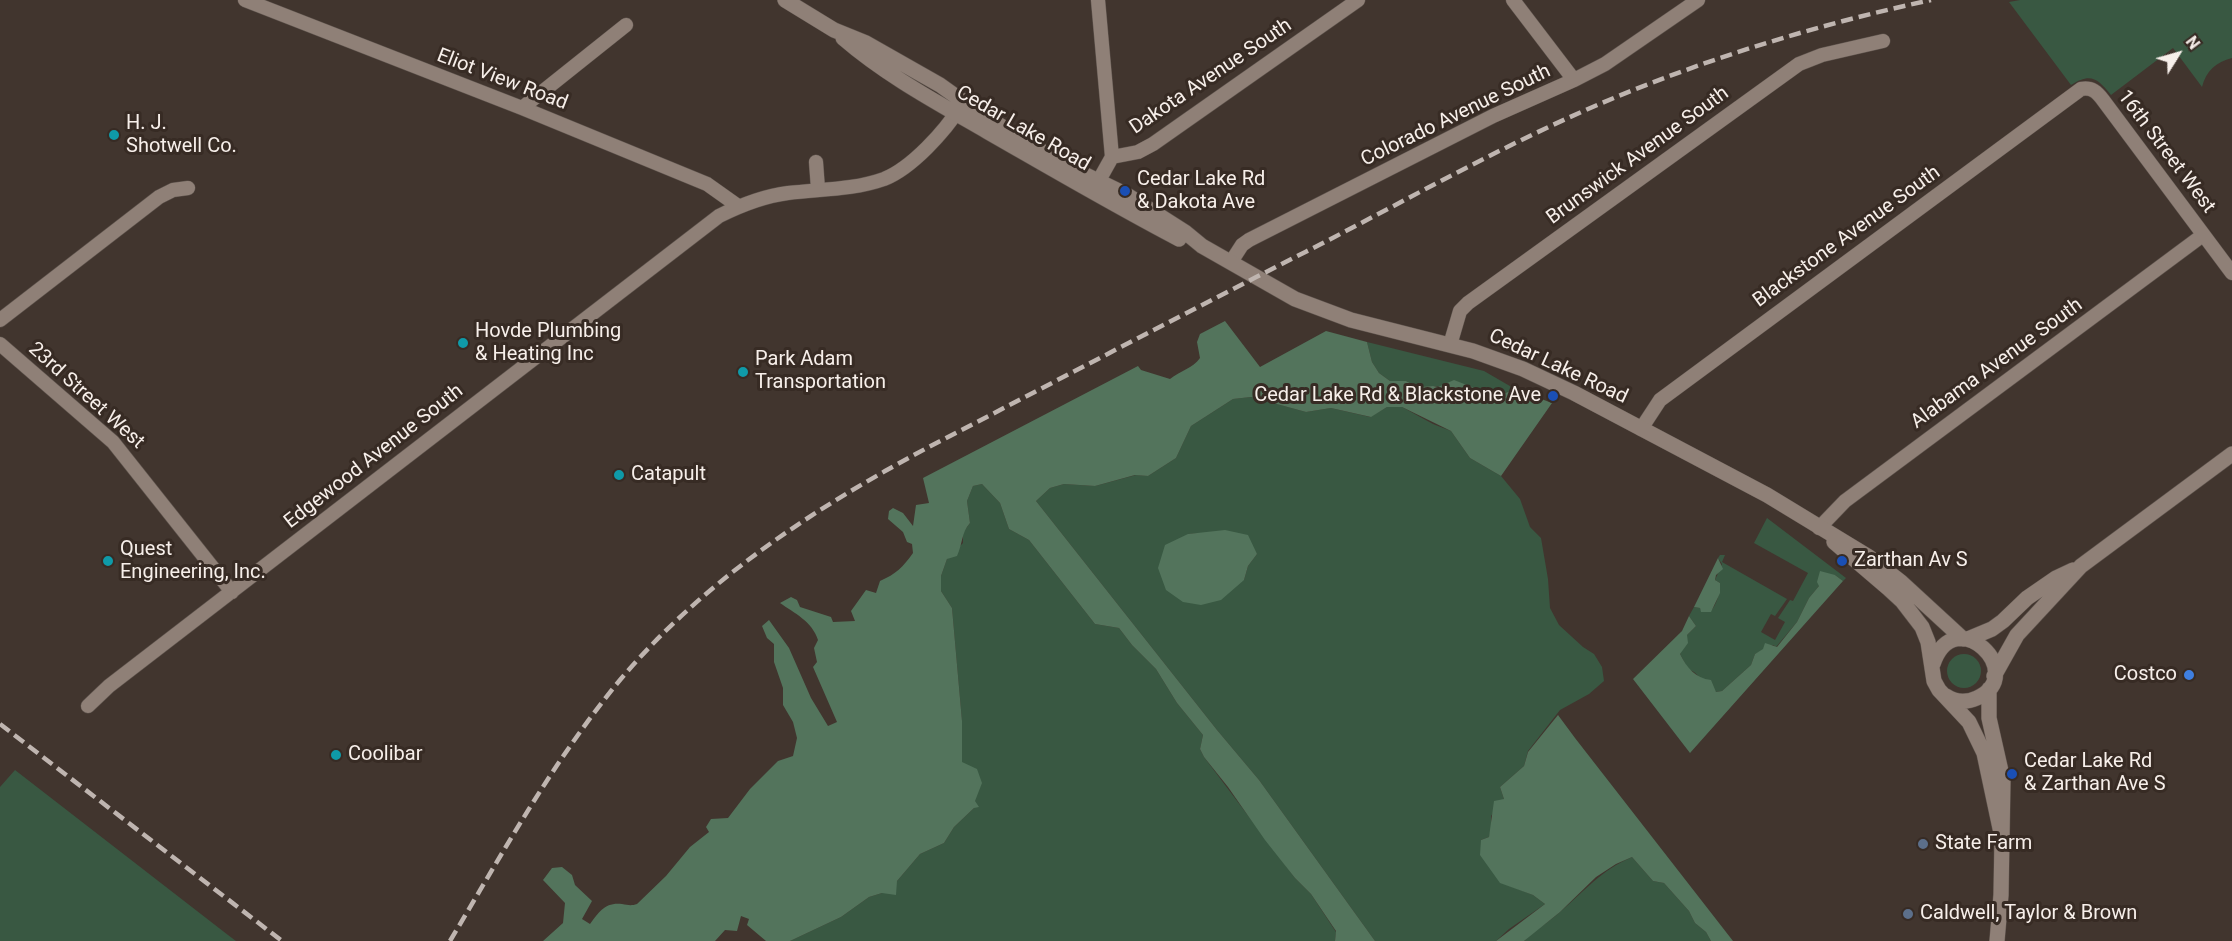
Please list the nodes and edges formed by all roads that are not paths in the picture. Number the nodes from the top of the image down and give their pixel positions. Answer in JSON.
{"nodes":[{"id":1,"x":245,"y":0,"type":"edge"},
{"id":2,"x":785,"y":0,"type":"edge"},
{"id":3,"x":1098,"y":0,"type":"edge"},
{"id":4,"x":1358,"y":0,"type":"edge"},
{"id":5,"x":1513,"y":0,"type":"edge"},
{"id":6,"x":1698,"y":0,"type":"edge"},
{"id":7,"x":626,"y":25,"type":"dead end"},
{"id":8,"x":1883,"y":41,"type":"dead end"},
{"id":9,"x":1574,"y":80,"type":"junction"},
{"id":10,"x":2087,"y":88,"type":"joint"},
{"id":11,"x":522,"y":108,"type":"junction"},
{"id":12,"x":959,"y":108,"type":"junction"},
{"id":13,"x":1112,"y":157,"type":"junction"},
{"id":14,"x":816,"y":162,"type":"dead end"},
{"id":15,"x":1095,"y":187,"type":"junction"},
{"id":16,"x":189,"y":188,"type":"dead end"},
{"id":17,"x":818,"y":189,"type":"junction"},
{"id":18,"x":738,"y":206,"type":"junction"},
{"id":19,"x":2204,"y":236,"type":"junction"},
{"id":20,"x":1231,"y":262,"type":"junction"},
{"id":21,"x":2232,"y":273,"type":"edge"},
{"id":22,"x":0,"y":320,"type":"edge"},
{"id":23,"x":0,"y":344,"type":"edge"},
{"id":24,"x":1449,"y":345,"type":"junction"},
{"id":25,"x":1641,"y":429,"type":"junction"},
{"id":26,"x":2232,"y":454,"type":"edge"},
{"id":27,"x":1819,"y":528,"type":"junction"},
{"id":28,"x":2081,"y":566,"type":"junction"},
{"id":29,"x":232,"y":592,"type":"junction"},
{"id":30,"x":1966,"y":639,"type":"junction"},
{"id":31,"x":1933,"y":664,"type":"junction"},
{"id":32,"x":1991,"y":683,"type":"junction"},
{"id":33,"x":1943,"y":694,"type":"junction"},
{"id":34,"x":88,"y":706,"type":"dead end"},
{"id":35,"x":2001,"y":833,"type":"junction"},
{"id":36,"x":1997,"y":941,"type":"edge"}],
"edges":[{"from":1,"to":11,"type":"street","name":"Eliot View Road"},
{"from":2,"to":12,"type":"street","name":"Cedar Lake Road"},
{"from":3,"to":13,"type":"street"},
{"from":4,"to":13,"type":"street","name":"Dakota Avenue South"},
{"from":5,"to":9,"type":"street"},
{"from":6,"to":9,"type":"street","name":"Colorado Avenue South"},
{"from":7,"to":11,"type":"street"},
{"from":8,"to":24,"type":"street","name":"Brunswick Avenue South"},
{"from":9,"to":20,"type":"street","name":"Colorado Avenue South"},
{"from":10,"to":19,"type":"street","name":"16th Street West"},
{"from":10,"to":25,"type":"street","name":"Blackstone Avenue South"},
{"from":11,"to":18,"type":"street","name":"Eliot View Road"},
{"from":12,"to":15,"type":"street","name":"Cedar Lake Road"},
{"from":12,"to":17,"type":"street","name":"Edgewood Avenue South"},
{"from":13,"to":15,"type":"street"},
{"from":14,"to":17,"type":"street"},
{"from":15,"to":20,"type":"street","name":"Cedar Lake Road"},
{"from":16,"to":22,"type":"street"},
{"from":17,"to":18,"type":"street","name":"Edgewood Avenue South"},
{"from":18,"to":29,"type":"street","name":"Edgewood Avenue South"},
{"from":19,"to":21,"type":"street","name":"16th Street West"},
{"from":19,"to":27,"type":"street","name":"Alabama Avenue South"},
{"from":20,"to":24,"type":"street","name":"Cedar Lake Road"},
{"from":23,"to":29,"type":"street","name":"23rd Street West"},
{"from":24,"to":25,"type":"street","name":"Cedar Lake Road"},
{"from":25,"to":27,"type":"street","name":"Cedar Lake Road"},
{"from":26,"to":28,"type":"street"},
{"from":27,"to":30,"type":"street","name":"Cedar Lake Road"},
{"from":27,"to":31,"type":"street","name":"Cedar Lake Road"},
{"from":28,"to":30,"type":"street"},
{"from":28,"to":32,"type":"street"},
{"from":29,"to":34,"type":"street","name":"Edgewood Avenue South"},
{"from":30,"to":31,"type":"street"},
{"from":30,"to":32,"type":"street","name":"Cedar Lake Road"},
{"from":31,"to":33,"type":"street","name":"Cedar Lake Road"},
{"from":32,"to":33,"type":"street"},
{"from":32,"to":35,"type":"street","name":"Cedar Lake Road"},
{"from":33,"to":35,"type":"street","name":"Cedar Lake Road"},
{"from":35,"to":36,"type":"street","name":"Cedar Lake Road"}]}
